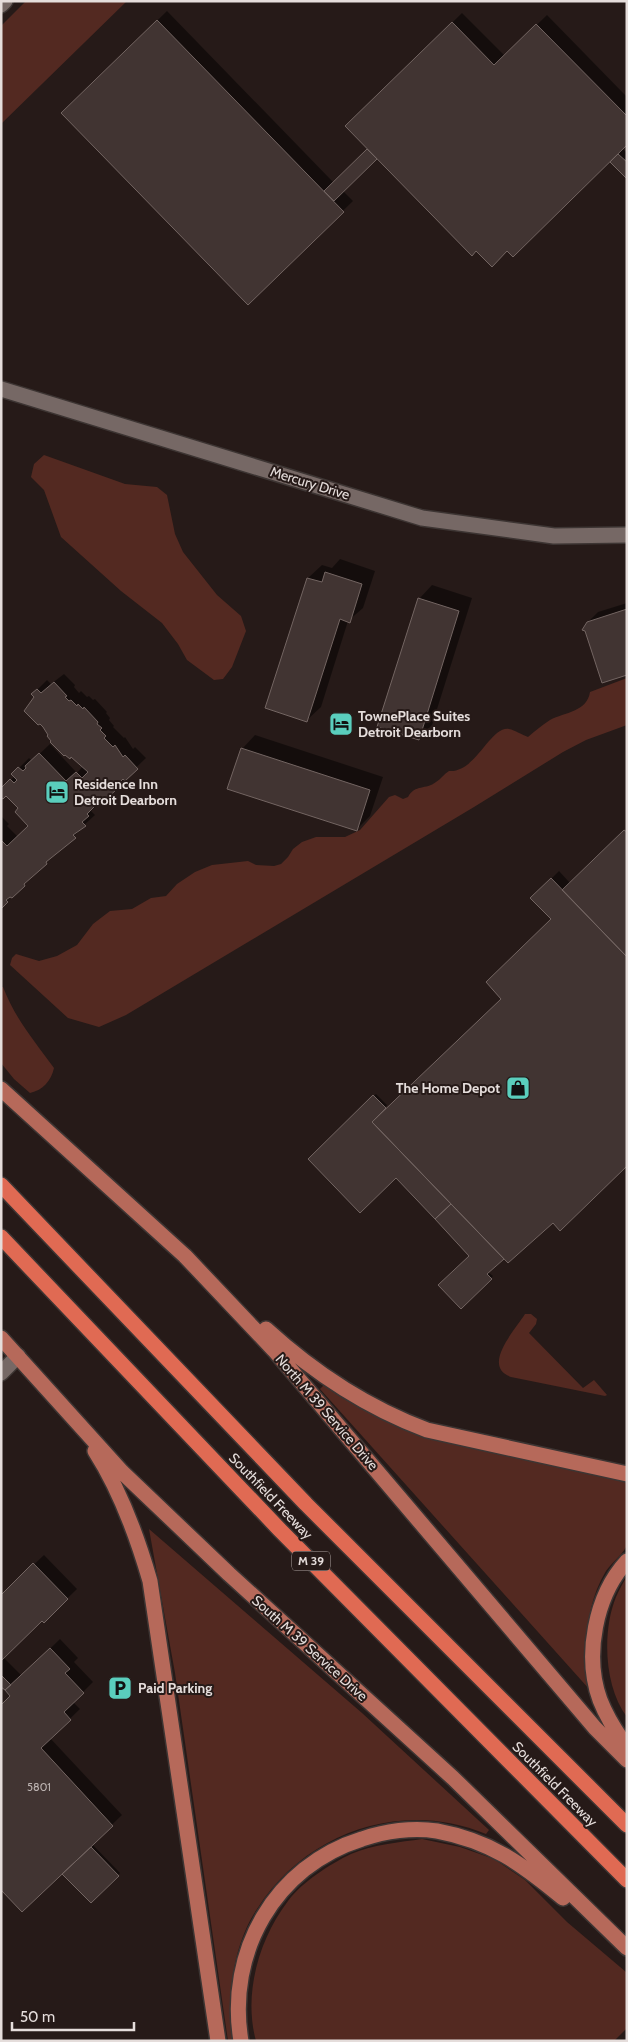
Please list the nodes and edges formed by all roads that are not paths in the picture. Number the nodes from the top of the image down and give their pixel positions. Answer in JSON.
{"nodes":[{"id":1,"x":5,"y":1,"type":"edge"},
{"id":2,"x":1,"y":5,"type":"edge"},
{"id":3,"x":1,"y":389,"type":"edge"},
{"id":4,"x":627,"y":534,"type":"edge"},
{"id":5,"x":1,"y":1089,"type":"edge"},
{"id":6,"x":1,"y":1185,"type":"edge"},
{"id":7,"x":1,"y":1237,"type":"edge"},
{"id":8,"x":185,"y":1256,"type":"junction"},
{"id":9,"x":1,"y":1338,"type":"edge"},
{"id":10,"x":18,"y":1356,"type":"junction"},
{"id":11,"x":1,"y":1373,"type":"edge"},
{"id":12,"x":75,"y":1420,"type":"junction"},
{"id":13,"x":627,"y":1474,"type":"edge"},
{"id":14,"x":627,"y":1561,"type":"edge"},
{"id":15,"x":627,"y":1747,"type":"edge"},
{"id":16,"x":627,"y":1760,"type":"edge"},
{"id":17,"x":627,"y":1825,"type":"edge"},
{"id":18,"x":627,"y":1880,"type":"edge"},
{"id":19,"x":627,"y":1949,"type":"edge"},
{"id":20,"x":218,"y":2041,"type":"edge"},
{"id":21,"x":241,"y":2041,"type":"edge"}],
"edges":[{"from":1,"to":2,"type":"street"},
{"from":3,"to":4,"type":"street","name":"Mercury Drive"},
{"from":5,"to":8,"type":"main road","name":"North M 39 Service Drive"},
{"from":6,"to":17,"type":"highway","name":"Southfield Freeway","number":"M 39"},
{"from":7,"to":18,"type":"highway","name":"Southfield Freeway","number":"M 39"},
{"from":8,"to":13,"type":"main road"},
{"from":8,"to":16,"type":"main road","name":"North M 39 Service Drive"},
{"from":9,"to":10,"type":"main road","name":"South M 39 Service Drive"},
{"from":10,"to":11,"type":"street"},
{"from":10,"to":12,"type":"main road","name":"South M 39 Service Drive"},
{"from":12,"to":19,"type":"main road","name":"South M 39 Service Drive"},
{"from":12,"to":20,"type":"main road"},
{"from":14,"to":15,"type":"main road"},
{"from":19,"to":21,"type":"main road"}]}
